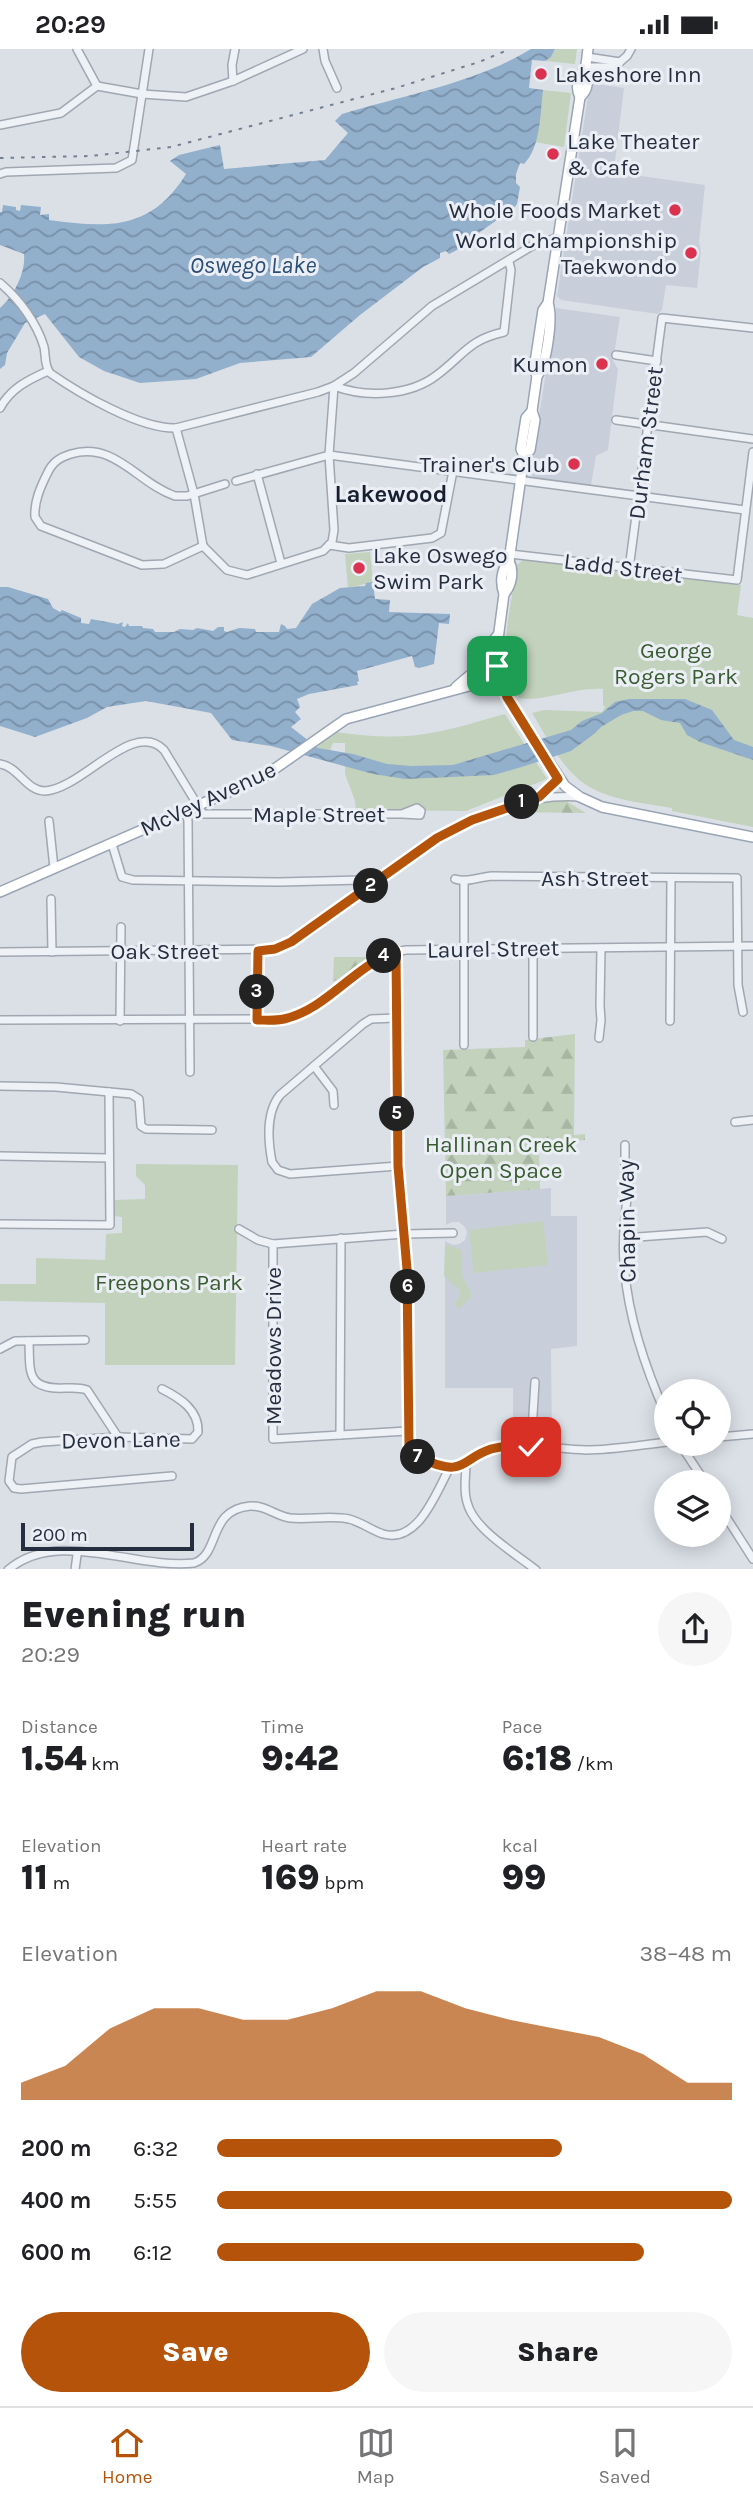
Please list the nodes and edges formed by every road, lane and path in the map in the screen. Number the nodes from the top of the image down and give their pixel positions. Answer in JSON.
{"nodes":[{"id":1,"x":77,"y":49,"type":"edge"},
{"id":2,"x":149,"y":49,"type":"edge"},
{"id":3,"x":235,"y":49,"type":"edge"},
{"id":4,"x":303,"y":49,"type":"edge"},
{"id":5,"x":323,"y":49,"type":"edge"},
{"id":6,"x":631,"y":49,"type":"edge"},
{"id":7,"x":586,"y":58,"type":"edge"},
{"id":8,"x":233,"y":81,"type":"junction"},
{"id":9,"x":97,"y":86,"type":"junction"},
{"id":10,"x":338,"y":88,"type":"dead end"},
{"id":11,"x":142,"y":94,"type":"junction"},
{"id":12,"x":0,"y":125,"type":"edge"},
{"id":13,"x":0,"y":174,"type":"edge"},
{"id":14,"x":559,"y":237,"type":"junction"},
{"id":15,"x":509,"y":262,"type":"junction"},
{"id":16,"x":0,"y":283,"type":"edge"},
{"id":17,"x":753,"y":328,"type":"edge"},
{"id":18,"x":616,"y":355,"type":"dead end"},
{"id":19,"x":657,"y":361,"type":"junction"},
{"id":20,"x":48,"y":371,"type":"junction"},
{"id":21,"x":334,"y":386,"type":"junction"},
{"id":22,"x":0,"y":408,"type":"edge"},
{"id":23,"x":616,"y":420,"type":"dead end"},
{"id":24,"x":649,"y":425,"type":"junction"},
{"id":25,"x":176,"y":428,"type":"junction"},
{"id":26,"x":753,"y":439,"type":"edge"},
{"id":27,"x":753,"y":452,"type":"edge"},
{"id":28,"x":328,"y":455,"type":"junction"},
{"id":29,"x":453,"y":471,"type":"junction"},
{"id":30,"x":257,"y":474,"type":"junction"},
{"id":31,"x":236,"y":481,"type":"dead end"},
{"id":32,"x":521,"y":481,"type":"junction"},
{"id":33,"x":225,"y":484,"type":"dead end"},
{"id":34,"x":194,"y":494,"type":"junction"},
{"id":35,"x":639,"y":496,"type":"junction"},
{"id":36,"x":746,"y":510,"type":"junction"},
{"id":37,"x":329,"y":545,"type":"junction"},
{"id":38,"x":203,"y":546,"type":"junction"},
{"id":39,"x":509,"y":558,"type":"junction"},
{"id":40,"x":281,"y":563,"type":"junction"},
{"id":41,"x":629,"y":569,"type":"junction"},
{"id":42,"x":498,"y":635,"type":"junction"},
{"id":43,"x":499,"y":678,"type":"junction"},
{"id":44,"x":452,"y":690,"type":"junction"},
{"id":45,"x":0,"y":764,"type":"edge"},
{"id":46,"x":556,"y":776,"type":"junction"},
{"id":47,"x":539,"y":797,"type":"junction"},
{"id":48,"x":580,"y":797,"type":"junction"},
{"id":49,"x":197,"y":807,"type":"junction"},
{"id":50,"x":186,"y":812,"type":"junction"},
{"id":51,"x":402,"y":814,"type":"dead end"},
{"id":52,"x":49,"y":821,"type":"dead end"},
{"id":53,"x":753,"y":837,"type":"edge"},
{"id":54,"x":112,"y":844,"type":"junction"},
{"id":55,"x":54,"y":868,"type":"junction"},
{"id":56,"x":671,"y":878,"type":"junction"},
{"id":57,"x":455,"y":879,"type":"dead end"},
{"id":58,"x":189,"y":881,"type":"junction"},
{"id":59,"x":464,"y":882,"type":"junction"},
{"id":60,"x":372,"y":885,"type":"junction"},
{"id":61,"x":0,"y":891,"type":"edge"},
{"id":62,"x":51,"y":899,"type":"dead end"},
{"id":63,"x":121,"y":927,"type":"dead end"},
{"id":64,"x":739,"y":946,"type":"junction"},
{"id":65,"x":753,"y":946,"type":"edge"},
{"id":66,"x":671,"y":947,"type":"junction"},
{"id":67,"x":533,"y":948,"type":"junction"},
{"id":68,"x":601,"y":948,"type":"junction"},
{"id":69,"x":465,"y":949,"type":"junction"},
{"id":70,"x":120,"y":951,"type":"junction"},
{"id":71,"x":190,"y":951,"type":"junction"},
{"id":72,"x":258,"y":951,"type":"junction"},
{"id":73,"x":0,"y":952,"type":"edge"},
{"id":74,"x":52,"y":952,"type":"junction"},
{"id":75,"x":396,"y":952,"type":"junction"},
{"id":76,"x":743,"y":1012,"type":"dead end"},
{"id":77,"x":397,"y":1018,"type":"junction"},
{"id":78,"x":0,"y":1020,"type":"edge"},
{"id":79,"x":190,"y":1020,"type":"junction"},
{"id":80,"x":257,"y":1020,"type":"junction"},
{"id":81,"x":121,"y":1021,"type":"junction"},
{"id":82,"x":670,"y":1021,"type":"dead end"},
{"id":83,"x":533,"y":1037,"type":"dead end"},
{"id":84,"x":599,"y":1038,"type":"dead end"},
{"id":85,"x":464,"y":1045,"type":"dead end"},
{"id":86,"x":314,"y":1066,"type":"junction"},
{"id":87,"x":190,"y":1072,"type":"dead end"},
{"id":88,"x":0,"y":1086,"type":"edge"},
{"id":89,"x":109,"y":1092,"type":"junction"},
{"id":90,"x":334,"y":1105,"type":"dead end"},
{"id":91,"x":753,"y":1120,"type":"edge"},
{"id":92,"x":735,"y":1122,"type":"dead end"},
{"id":93,"x":212,"y":1130,"type":"dead end"},
{"id":94,"x":625,"y":1145,"type":"dead end"},
{"id":95,"x":0,"y":1156,"type":"edge"},
{"id":96,"x":109,"y":1158,"type":"junction"},
{"id":97,"x":398,"y":1166,"type":"junction"},
{"id":98,"x":0,"y":1224,"type":"edge"},
{"id":99,"x":239,"y":1229,"type":"dead end"},
{"id":100,"x":453,"y":1233,"type":"dead end"},
{"id":101,"x":404,"y":1234,"type":"junction"},
{"id":102,"x":341,"y":1238,"type":"junction"},
{"id":103,"x":624,"y":1238,"type":"junction"},
{"id":104,"x":722,"y":1239,"type":"dead end"},
{"id":105,"x":273,"y":1244,"type":"junction"},
{"id":106,"x":85,"y":1340,"type":"dead end"},
{"id":107,"x":29,"y":1341,"type":"junction"},
{"id":108,"x":0,"y":1349,"type":"edge"},
{"id":109,"x":535,"y":1382,"type":"dead end"},
{"id":110,"x":654,"y":1387,"type":"edge"},
{"id":111,"x":162,"y":1389,"type":"dead end"},
{"id":112,"x":407,"y":1431,"type":"junction"},
{"id":113,"x":753,"y":1434,"type":"edge"},
{"id":114,"x":340,"y":1435,"type":"junction"},
{"id":115,"x":731,"y":1436,"type":"edge"},
{"id":116,"x":118,"y":1437,"type":"junction"},
{"id":117,"x":654,"y":1443,"type":"edge"},
{"id":118,"x":531,"y":1447,"type":"junction"},
{"id":119,"x":466,"y":1464,"type":"junction"},
{"id":120,"x":449,"y":1469,"type":"junction"},
{"id":121,"x":172,"y":1476,"type":"dead end"},
{"id":122,"x":731,"y":1525,"type":"edge"},
{"id":123,"x":77,"y":1555,"type":"junction"},
{"id":124,"x":753,"y":1559,"type":"edge"},
{"id":125,"x":9,"y":1569,"type":"edge"},
{"id":126,"x":75,"y":1569,"type":"edge"},
{"id":127,"x":535,"y":1569,"type":"edge"}],
"edges":[{"from":1,"to":9,"type":"street"},
{"from":2,"to":11,"type":"street"},
{"from":3,"to":8,"type":"street"},
{"from":4,"to":8,"type":"street"},
{"from":5,"to":10,"type":"street"},
{"from":6,"to":7,"type":"street"},
{"from":7,"to":14,"type":"main road"},
{"from":8,"to":11,"type":"street"},
{"from":9,"to":11,"type":"street"},
{"from":9,"to":12,"type":"street"},
{"from":11,"to":13,"type":"street"},
{"from":14,"to":15,"type":"street"},
{"from":14,"to":32,"type":"main road"},
{"from":15,"to":21,"type":"street"},
{"from":15,"to":21,"type":"street"},
{"from":16,"to":20,"type":"street"},
{"from":17,"to":19,"type":"street","name":"Durham Street"},
{"from":18,"to":19,"type":"street"},
{"from":19,"to":24,"type":"street","name":"Durham Street"},
{"from":20,"to":22,"type":"street"},
{"from":20,"to":25,"type":"street"},
{"from":21,"to":25,"type":"street"},
{"from":21,"to":28,"type":"street"},
{"from":23,"to":24,"type":"street"},
{"from":24,"to":26,"type":"street"},
{"from":24,"to":35,"type":"street","name":"Durham Street"},
{"from":25,"to":34,"type":"street"},
{"from":27,"to":36,"type":"street"},
{"from":28,"to":29,"type":"street"},
{"from":28,"to":30,"type":"street"},
{"from":28,"to":37,"type":"street"},
{"from":29,"to":32,"type":"street"},
{"from":29,"to":37,"type":"street"},
{"from":30,"to":31,"type":"street"},
{"from":30,"to":40,"type":"street"},
{"from":32,"to":35,"type":"street"},
{"from":32,"to":39,"type":"main road"},
{"from":33,"to":34,"type":"street"},
{"from":34,"to":38,"type":"street"},
{"from":34,"to":38,"type":"street"},
{"from":35,"to":36,"type":"street"},
{"from":35,"to":41,"type":"street","name":"Durham Street"},
{"from":36,"to":41,"type":"street","name":"Ladd Street"},
{"from":37,"to":40,"type":"street"},
{"from":38,"to":40,"type":"street"},
{"from":39,"to":41,"type":"street","name":"Ladd Street"},
{"from":39,"to":42,"type":"main road"},
{"from":42,"to":43,"type":"main road"},
{"from":42,"to":44,"type":"main road","name":"McVey Avenue"},
{"from":43,"to":44,"type":"main road","name":"McVey Avenue"},
{"from":43,"to":46,"type":"main road"},
{"from":44,"to":49,"type":"main road","name":"McVey Avenue"},
{"from":45,"to":49,"type":"street"},
{"from":46,"to":47,"type":"street","name":"Oak Street"},
{"from":46,"to":48,"type":"main road"},
{"from":47,"to":48,"type":"street","name":"Oak Street"},
{"from":47,"to":60,"type":"street","name":"Oak Street"},
{"from":48,"to":53,"type":"main road"},
{"from":49,"to":50,"type":"main road","name":"McVey Avenue"},
{"from":49,"to":51,"type":"street","name":"Maple Street"},
{"from":50,"to":54,"type":"main road","name":"McVey Avenue"},
{"from":50,"to":58,"type":"street"},
{"from":52,"to":55,"type":"street"},
{"from":54,"to":55,"type":"main road","name":"McVey Avenue"},
{"from":54,"to":58,"type":"street"},
{"from":55,"to":61,"type":"main road","name":"McVey Avenue"},
{"from":56,"to":59,"type":"street","name":"Ash Street"},
{"from":56,"to":64,"type":"street","name":"Ash Street"},
{"from":56,"to":66,"type":"street"},
{"from":57,"to":59,"type":"street","name":"Ash Street"},
{"from":58,"to":60,"type":"street"},
{"from":58,"to":71,"type":"street"},
{"from":59,"to":69,"type":"street"},
{"from":60,"to":72,"type":"street","name":"Oak Street"},
{"from":62,"to":74,"type":"street"},
{"from":63,"to":70,"type":"street"},
{"from":64,"to":65,"type":"street","name":"Laurel Street"},
{"from":64,"to":66,"type":"street","name":"Laurel Street"},
{"from":64,"to":76,"type":"street"},
{"from":66,"to":68,"type":"street","name":"Laurel Street"},
{"from":66,"to":82,"type":"street"},
{"from":67,"to":68,"type":"street","name":"Laurel Street"},
{"from":67,"to":69,"type":"street","name":"Laurel Street"},
{"from":67,"to":83,"type":"street"},
{"from":68,"to":84,"type":"street"},
{"from":69,"to":75,"type":"street","name":"Laurel Street"},
{"from":69,"to":85,"type":"street"},
{"from":70,"to":71,"type":"street","name":"Oak Street"},
{"from":70,"to":74,"type":"street","name":"Oak Street"},
{"from":70,"to":81,"type":"street"},
{"from":71,"to":72,"type":"street","name":"Oak Street"},
{"from":71,"to":79,"type":"street"},
{"from":72,"to":80,"type":"street"},
{"from":73,"to":74,"type":"street","name":"Oak Street"},
{"from":75,"to":77,"type":"street"},
{"from":75,"to":80,"type":"street","name":"Laurel Street"},
{"from":77,"to":86,"type":"street"},
{"from":77,"to":97,"type":"street"},
{"from":78,"to":81,"type":"street","name":"Laurel Street"},
{"from":79,"to":80,"type":"street","name":"Laurel Street"},
{"from":79,"to":81,"type":"street","name":"Laurel Street"},
{"from":79,"to":87,"type":"street"},
{"from":86,"to":90,"type":"street"},
{"from":86,"to":97,"type":"street"},
{"from":88,"to":89,"type":"street"},
{"from":89,"to":93,"type":"street"},
{"from":89,"to":96,"type":"street"},
{"from":91,"to":92,"type":"street"},
{"from":94,"to":103,"type":"street","name":"Chapin Way"},
{"from":95,"to":96,"type":"street"},
{"from":96,"to":98,"type":"street"},
{"from":97,"to":101,"type":"street"},
{"from":99,"to":105,"type":"street"},
{"from":100,"to":101,"type":"street"},
{"from":101,"to":102,"type":"street"},
{"from":101,"to":112,"type":"street"},
{"from":102,"to":105,"type":"street"},
{"from":102,"to":114,"type":"street"},
{"from":103,"to":104,"type":"street"},
{"from":103,"to":110,"type":"street","name":"Chapin Way"},
{"from":105,"to":114,"type":"street","name":"Meadows Drive"},
{"from":106,"to":107,"type":"street"},
{"from":107,"to":108,"type":"street"},
{"from":107,"to":116,"type":"street"},
{"from":109,"to":118,"type":"street"},
{"from":111,"to":116,"type":"street","name":"Devon Lane"},
{"from":112,"to":114,"type":"street","name":"Meadows Drive"},
{"from":112,"to":120,"type":"street"},
{"from":113,"to":115,"type":"street"},
{"from":116,"to":121,"type":"street","name":"Devon Lane"},
{"from":117,"to":118,"type":"street"},
{"from":118,"to":119,"type":"street"},
{"from":119,"to":120,"type":"street"},
{"from":119,"to":127,"type":"street"},
{"from":120,"to":123,"type":"street"},
{"from":122,"to":124,"type":"street"},
{"from":123,"to":125,"type":"street"},
{"from":123,"to":126,"type":"street"}]}
